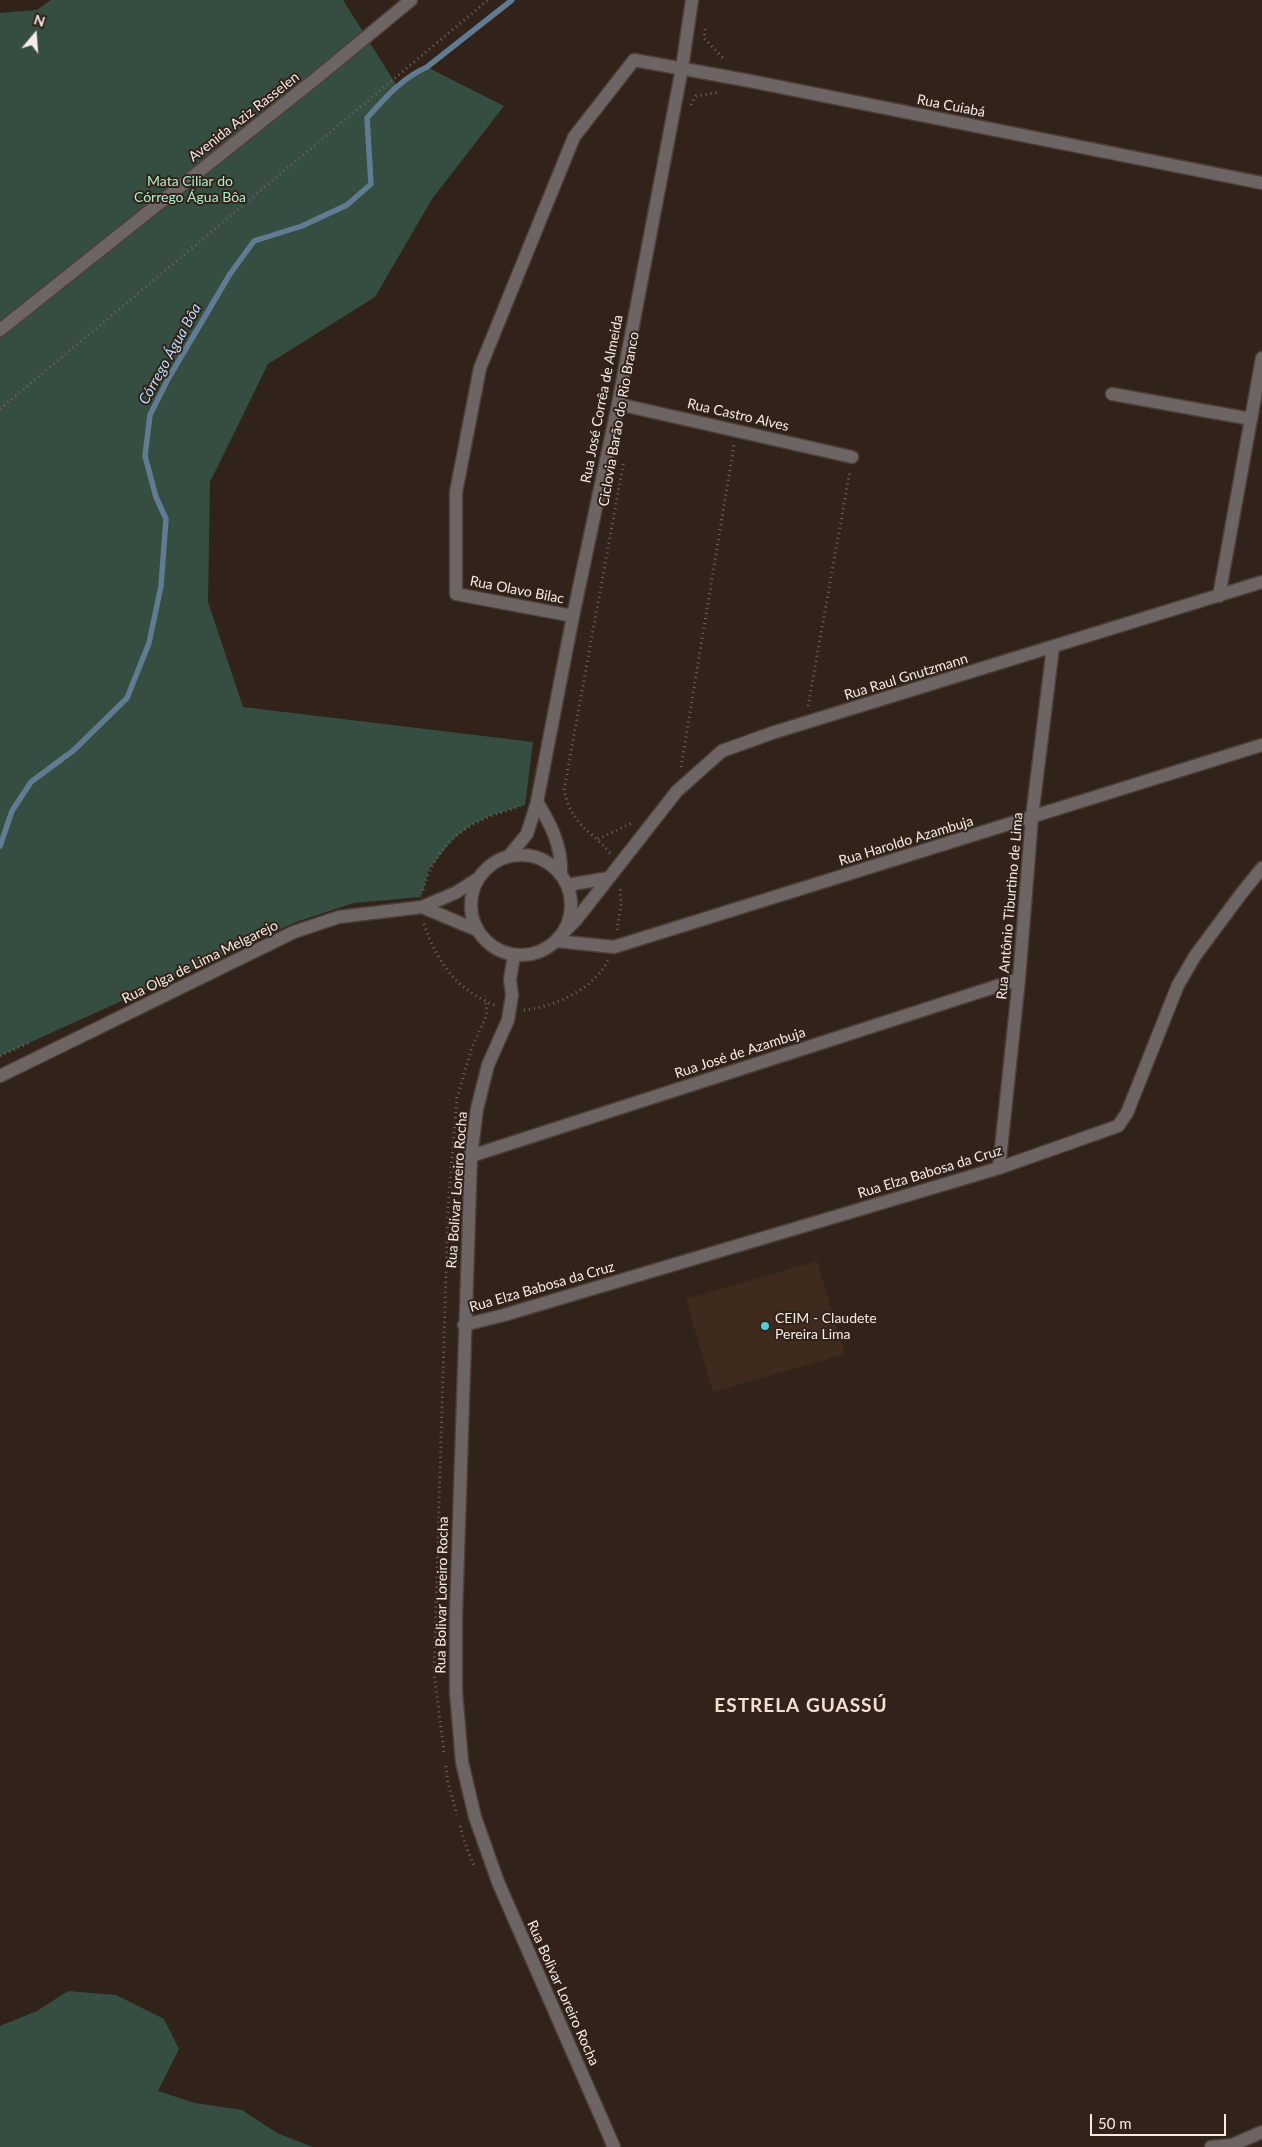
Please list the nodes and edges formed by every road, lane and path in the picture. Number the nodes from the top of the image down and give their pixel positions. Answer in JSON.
{"nodes":[{"id":1,"x":410,"y":0,"type":"edge"},
{"id":2,"x":488,"y":0,"type":"edge"},
{"id":3,"x":692,"y":0,"type":"edge"},
{"id":4,"x":705,"y":24,"type":"dead end"},
{"id":5,"x":682,"y":68,"type":"junction"},
{"id":6,"x":745,"y":80,"type":"junction"},
{"id":7,"x":690,"y":106,"type":"dead end"},
{"id":8,"x":1262,"y":183,"type":"edge"},
{"id":9,"x":0,"y":330,"type":"edge"},
{"id":10,"x":1262,"y":358,"type":"edge"},
{"id":11,"x":1112,"y":394,"type":"dead end"},
{"id":12,"x":618,"y":404,"type":"junction"},
{"id":13,"x":0,"y":409,"type":"edge"},
{"id":14,"x":1251,"y":419,"type":"junction"},
{"id":15,"x":737,"y":430,"type":"junction"},
{"id":16,"x":624,"y":456,"type":"dead end"},
{"id":17,"x":852,"y":457,"type":"joint"},
{"id":18,"x":1262,"y":582,"type":"edge"},
{"id":19,"x":456,"y":594,"type":"joint"},
{"id":20,"x":1219,"y":596,"type":"junction"},
{"id":21,"x":573,"y":616,"type":"junction"},
{"id":22,"x":1053,"y":647,"type":"junction"},
{"id":23,"x":805,"y":724,"type":"junction"},
{"id":24,"x":1262,"y":745,"type":"edge"},
{"id":25,"x":677,"y":791,"type":"junction"},
{"id":26,"x":537,"y":802,"type":"junction"},
{"id":27,"x":1032,"y":817,"type":"junction"},
{"id":28,"x":508,"y":857,"type":"junction"},
{"id":29,"x":617,"y":867,"type":"junction"},
{"id":30,"x":1262,"y":868,"type":"edge"},
{"id":31,"x":479,"y":878,"type":"junction"},
{"id":32,"x":609,"y":878,"type":"junction"},
{"id":33,"x":564,"y":880,"type":"junction"},
{"id":34,"x":420,"y":907,"type":"junction"},
{"id":35,"x":477,"y":930,"type":"junction"},
{"id":36,"x":559,"y":938,"type":"junction"},
{"id":37,"x":514,"y":955,"type":"junction"},
{"id":38,"x":1019,"y":979,"type":"junction"},
{"id":39,"x":486,"y":1002,"type":"dead end"},
{"id":40,"x":0,"y":1076,"type":"edge"},
{"id":41,"x":471,"y":1156,"type":"junction"},
{"id":42,"x":999,"y":1168,"type":"junction"},
{"id":43,"x":464,"y":1325,"type":"junction"},
{"id":44,"x":1262,"y":2132,"type":"edge"},
{"id":45,"x":614,"y":2147,"type":"edge"},
{"id":46,"x":1211,"y":2147,"type":"edge"}],
"edges":[{"from":1,"to":9,"type":"street","name":"Avenida Aziz Rasselen"},
{"from":2,"to":13,"type":"path"},
{"from":3,"to":5,"type":"street","name":"Rua José Corrêa de Almeida"},
{"from":4,"to":6,"type":"path"},
{"from":5,"to":6,"type":"street","name":"Rua Cuiabá"},
{"from":5,"to":12,"type":"street","name":"Rua José Corrêa de Almeida"},
{"from":5,"to":19,"type":"street","name":"Rua Cuiabá"},
{"from":6,"to":7,"type":"path"},
{"from":6,"to":8,"type":"street","name":"Rua Cuiabá"},
{"from":10,"to":14,"type":"street"},
{"from":11,"to":14,"type":"street"},
{"from":12,"to":15,"type":"street","name":"Rua Castro Alves"},
{"from":12,"to":21,"type":"street","name":"Rua José Corrêa de Almeida"},
{"from":14,"to":20,"type":"street"},
{"from":15,"to":17,"type":"street","name":"Rua Castro Alves"},
{"from":15,"to":25,"type":"path"},
{"from":16,"to":29,"type":"path","name":"Ciclovia Barão do Rio Branco"},
{"from":17,"to":23,"type":"path"},
{"from":18,"to":20,"type":"street","name":"Rua Raul Gnutzmann"},
{"from":19,"to":21,"type":"street","name":"Rua Olavo Bilac"},
{"from":20,"to":22,"type":"street","name":"Rua Raul Gnutzmann"},
{"from":21,"to":26,"type":"street","name":"Rua José Corrêa de Almeida"},
{"from":22,"to":23,"type":"street","name":"Rua Raul Gnutzmann"},
{"from":22,"to":27,"type":"street","name":"Rua Antônio Tiburtino de Lima"},
{"from":23,"to":25,"type":"street","name":"Rua Raul Gnutzmann"},
{"from":24,"to":27,"type":"street","name":"Rua Haroldo Azambuja"},
{"from":25,"to":29,"type":"street","name":"Rua Raul Gnutzmann"},
{"from":26,"to":28,"type":"street","name":"Rua José Corrêa de Almeida"},
{"from":26,"to":33,"type":"street"},
{"from":27,"to":36,"type":"street","name":"Rua Haroldo Azambuja"},
{"from":27,"to":38,"type":"street","name":"Rua Antônio Tiburtino de Lima"},
{"from":28,"to":31,"type":"street"},
{"from":28,"to":33,"type":"street"},
{"from":29,"to":32,"type":"street","name":"Rua Raul Gnutzmann"},
{"from":30,"to":42,"type":"street","name":"Rua Elza Babosa da Cruz"},
{"from":31,"to":34,"type":"street","name":"Rua Olga de Lima Melgarejo"},
{"from":31,"to":35,"type":"street"},
{"from":32,"to":33,"type":"street"},
{"from":32,"to":36,"type":"street","name":"Rua Raul Gnutzmann"},
{"from":33,"to":36,"type":"street"},
{"from":34,"to":35,"type":"street","name":"Rua Olga de Lima Melgarejo"},
{"from":34,"to":39,"type":"path"},
{"from":34,"to":40,"type":"street","name":"Rua Olga de Lima Melgarejo"},
{"from":35,"to":37,"type":"street"},
{"from":36,"to":37,"type":"street"},
{"from":37,"to":41,"type":"street","name":"Rua Bolivar Loreiro Rocha"},
{"from":38,"to":41,"type":"street","name":"Rua José de Azambuja"},
{"from":38,"to":42,"type":"street","name":"Rua Antônio Tiburtino de Lima"},
{"from":41,"to":43,"type":"street","name":"Rua Bolivar Loreiro Rocha"},
{"from":42,"to":43,"type":"street","name":"Rua Elza Babosa da Cruz"},
{"from":43,"to":45,"type":"street","name":"Rua Bolivar Loreiro Rocha"},
{"from":44,"to":46,"type":"street"}]}
